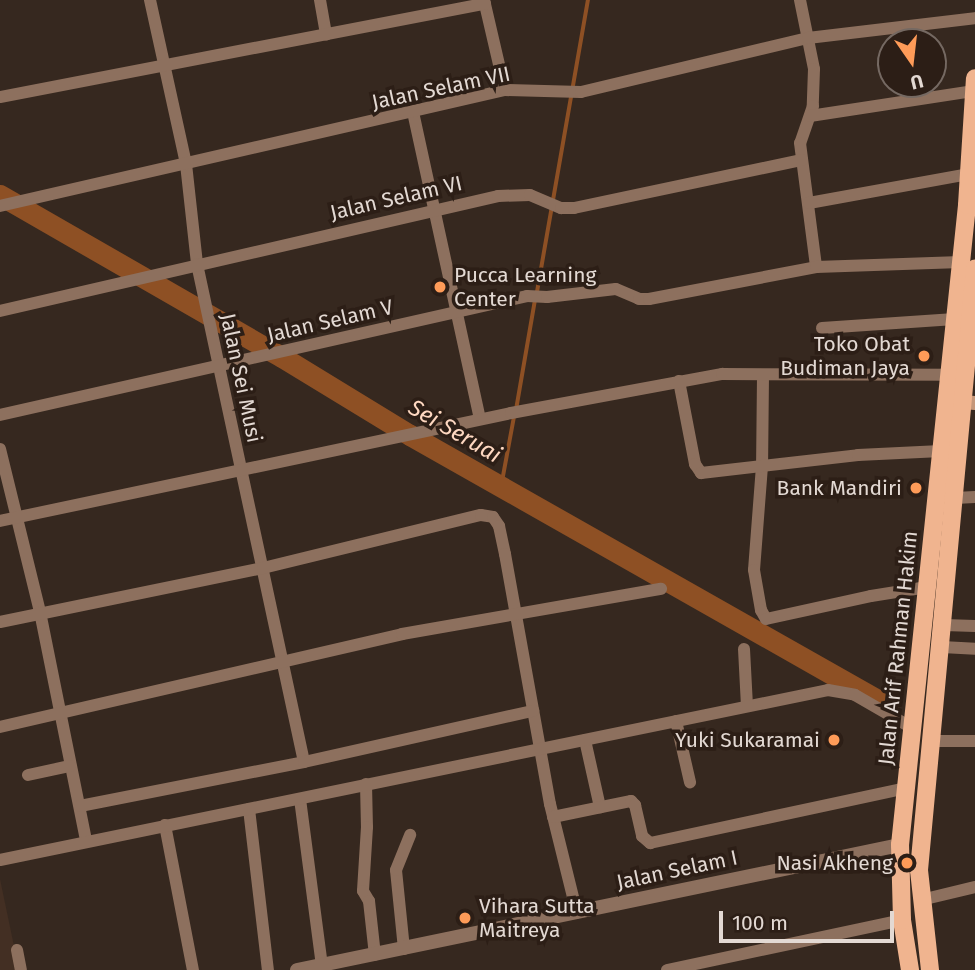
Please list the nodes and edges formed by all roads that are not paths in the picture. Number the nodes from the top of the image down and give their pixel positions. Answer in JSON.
{"nodes":[{"id":1,"x":150,"y":0,"type":"edge"},
{"id":2,"x":320,"y":0,"type":"edge"},
{"id":3,"x":800,"y":0,"type":"edge"},
{"id":4,"x":485,"y":2,"type":"edge"},
{"id":5,"x":975,"y":18,"type":"edge"},
{"id":6,"x":326,"y":34,"type":"junction"},
{"id":7,"x":808,"y":38,"type":"junction"},
{"id":8,"x":162,"y":65,"type":"junction"},
{"id":9,"x":974,"y":85,"type":"edge"},
{"id":10,"x":505,"y":90,"type":"junction"},
{"id":11,"x":0,"y":97,"type":"edge"},
{"id":12,"x":413,"y":112,"type":"junction"},
{"id":13,"x":810,"y":116,"type":"junction"},
{"id":14,"x":802,"y":160,"type":"junction"},
{"id":15,"x":186,"y":164,"type":"junction"},
{"id":16,"x":969,"y":174,"type":"junction"},
{"id":17,"x":809,"y":203,"type":"junction"},
{"id":18,"x":971,"y":204,"type":"edge"},
{"id":19,"x":2,"y":205,"type":"edge"},
{"id":20,"x":436,"y":208,"type":"junction"},
{"id":21,"x":197,"y":264,"type":"junction"},
{"id":22,"x":968,"y":265,"type":"edge"},
{"id":23,"x":816,"y":267,"type":"junction"},
{"id":24,"x":0,"y":311,"type":"edge"},
{"id":25,"x":459,"y":311,"type":"junction"},
{"id":26,"x":955,"y":319,"type":"junction"},
{"id":27,"x":822,"y":328,"type":"dead end"},
{"id":28,"x":219,"y":366,"type":"junction"},
{"id":29,"x":958,"y":375,"type":"junction"},
{"id":30,"x":762,"y":376,"type":"junction"},
{"id":31,"x":679,"y":381,"type":"junction"},
{"id":32,"x":962,"y":402,"type":"edge"},
{"id":33,"x":0,"y":415,"type":"edge"},
{"id":34,"x":480,"y":419,"type":"junction"},
{"id":35,"x":0,"y":449,"type":"edge"},
{"id":36,"x":941,"y":451,"type":"junction"},
{"id":37,"x":762,"y":466,"type":"junction"},
{"id":38,"x":240,"y":471,"type":"junction"},
{"id":39,"x":975,"y":497,"type":"edge"},
{"id":40,"x":955,"y":498,"type":"junction"},
{"id":41,"x":17,"y":517,"type":"junction"},
{"id":42,"x":0,"y":521,"type":"edge"},
{"id":43,"x":263,"y":568,"type":"junction"},
{"id":44,"x":927,"y":587,"type":"junction"},
{"id":45,"x":661,"y":589,"type":"dead end"},
{"id":46,"x":40,"y":612,"type":"junction"},
{"id":47,"x":516,"y":613,"type":"junction"},
{"id":48,"x":0,"y":622,"type":"edge"},
{"id":49,"x":944,"y":625,"type":"junction"},
{"id":50,"x":975,"y":626,"type":"edge"},
{"id":51,"x":942,"y":647,"type":"junction"},
{"id":52,"x":744,"y":649,"type":"dead end"},
{"id":53,"x":975,"y":649,"type":"edge"},
{"id":54,"x":284,"y":661,"type":"junction"},
{"id":55,"x":747,"y":706,"type":"junction"},
{"id":56,"x":533,"y":710,"type":"junction"},
{"id":57,"x":61,"y":714,"type":"junction"},
{"id":58,"x":676,"y":721,"type":"junction"},
{"id":59,"x":0,"y":727,"type":"edge"},
{"id":60,"x":914,"y":729,"type":"junction"},
{"id":61,"x":585,"y":740,"type":"junction"},
{"id":62,"x":931,"y":741,"type":"junction"},
{"id":63,"x":975,"y":741,"type":"edge"},
{"id":64,"x":541,"y":751,"type":"junction"},
{"id":65,"x":304,"y":762,"type":"junction"},
{"id":66,"x":70,"y":766,"type":"junction"},
{"id":67,"x":28,"y":775,"type":"dead end"},
{"id":68,"x":690,"y":782,"type":"dead end"},
{"id":69,"x":366,"y":783,"type":"junction"},
{"id":70,"x":907,"y":789,"type":"junction"},
{"id":71,"x":300,"y":799,"type":"junction"},
{"id":72,"x":80,"y":806,"type":"junction"},
{"id":73,"x":600,"y":807,"type":"junction"},
{"id":74,"x":248,"y":809,"type":"junction"},
{"id":75,"x":553,"y":817,"type":"junction"},
{"id":76,"x":165,"y":825,"type":"junction"},
{"id":77,"x":410,"y":835,"type":"dead end"},
{"id":78,"x":86,"y":841,"type":"junction"},
{"id":79,"x":901,"y":845,"type":"junction"},
{"id":80,"x":0,"y":860,"type":"edge"},
{"id":81,"x":975,"y":887,"type":"edge"},
{"id":82,"x":921,"y":900,"type":"junction"},
{"id":83,"x":577,"y":913,"type":"junction"},
{"id":84,"x":902,"y":920,"type":"junction"},
{"id":85,"x":404,"y":949,"type":"junction"},
{"id":86,"x":17,"y":950,"type":"dead end"},
{"id":87,"x":375,"y":955,"type":"junction"},
{"id":88,"x":322,"y":965,"type":"junction"},
{"id":89,"x":21,"y":970,"type":"edge"},
{"id":90,"x":193,"y":970,"type":"edge"},
{"id":91,"x":268,"y":970,"type":"edge"},
{"id":92,"x":297,"y":970,"type":"edge"},
{"id":93,"x":667,"y":970,"type":"edge"},
{"id":94,"x":910,"y":970,"type":"edge"},
{"id":95,"x":930,"y":970,"type":"edge"}],
"edges":[{"from":1,"to":8,"type":"street","name":"Jalan Sei Musi"},
{"from":2,"to":6,"type":"street"},
{"from":3,"to":7,"type":"street"},
{"from":4,"to":6,"type":"street"},
{"from":4,"to":10,"type":"street"},
{"from":5,"to":7,"type":"street","name":"Jalan Selam VII"},
{"from":6,"to":8,"type":"street"},
{"from":7,"to":10,"type":"street","name":"Jalan Selam VII"},
{"from":7,"to":13,"type":"street"},
{"from":8,"to":11,"type":"street"},
{"from":8,"to":15,"type":"street","name":"Jalan Sei Musi"},
{"from":9,"to":13,"type":"street"},
{"from":9,"to":16,"type":"main road","name":"Jalan Arif Rahman Hakim"},
{"from":10,"to":12,"type":"street","name":"Jalan Selam VII"},
{"from":12,"to":15,"type":"street","name":"Jalan Selam VII"},
{"from":12,"to":20,"type":"street"},
{"from":13,"to":14,"type":"street"},
{"from":14,"to":17,"type":"street"},
{"from":14,"to":20,"type":"street","name":"Jalan Selam VI"},
{"from":15,"to":19,"type":"street","name":"Jalan Selam VII"},
{"from":15,"to":21,"type":"street","name":"Jalan Sei Musi"},
{"from":16,"to":17,"type":"street"},
{"from":16,"to":18,"type":"main road","name":"Jalan Arif Rahman Hakim"},
{"from":17,"to":23,"type":"street"},
{"from":18,"to":22,"type":"main road","name":"Jalan Arif Rahman Hakim"},
{"from":20,"to":21,"type":"street","name":"Jalan Selam VI"},
{"from":20,"to":25,"type":"street"},
{"from":21,"to":24,"type":"street","name":"Jalan Selam VI"},
{"from":21,"to":28,"type":"street","name":"Jalan Sei Musi"},
{"from":22,"to":23,"type":"street","name":"Jalan Selam V"},
{"from":22,"to":26,"type":"main road","name":"Jalan Arif Rahman Hakim"},
{"from":22,"to":29,"type":"main road","name":"Jalan Arif Rahman Hakim"},
{"from":23,"to":25,"type":"street","name":"Jalan Selam V"},
{"from":25,"to":28,"type":"street","name":"Jalan Selam V"},
{"from":25,"to":34,"type":"street"},
{"from":26,"to":27,"type":"street"},
{"from":26,"to":29,"type":"main road","name":"Jalan Arif Rahman Hakim"},
{"from":28,"to":33,"type":"street","name":"Jalan Selam V"},
{"from":28,"to":38,"type":"street","name":"Jalan Sei Musi"},
{"from":29,"to":30,"type":"street"},
{"from":29,"to":32,"type":"main road","name":"Jalan Arif Rahman Hakim"},
{"from":30,"to":31,"type":"street"},
{"from":30,"to":37,"type":"street"},
{"from":31,"to":34,"type":"street"},
{"from":31,"to":37,"type":"street"},
{"from":32,"to":36,"type":"main road","name":"Jalan Arif Rahman Hakim"},
{"from":32,"to":40,"type":"main road","name":"Jalan Arif Rahman Hakim"},
{"from":34,"to":38,"type":"street"},
{"from":35,"to":41,"type":"street"},
{"from":36,"to":37,"type":"street"},
{"from":36,"to":44,"type":"main road","name":"Jalan Arif Rahman Hakim"},
{"from":37,"to":44,"type":"street"},
{"from":38,"to":41,"type":"street"},
{"from":38,"to":43,"type":"street","name":"Jalan Sei Musi"},
{"from":39,"to":40,"type":"street"},
{"from":40,"to":49,"type":"main road","name":"Jalan Arif Rahman Hakim"},
{"from":41,"to":42,"type":"street"},
{"from":41,"to":46,"type":"street"},
{"from":43,"to":46,"type":"street"},
{"from":43,"to":47,"type":"street"},
{"from":43,"to":54,"type":"street","name":"Jalan Sei Musi"},
{"from":44,"to":60,"type":"main road","name":"Jalan Arif Rahman Hakim"},
{"from":45,"to":47,"type":"street"},
{"from":46,"to":48,"type":"street"},
{"from":46,"to":57,"type":"street"},
{"from":47,"to":54,"type":"street"},
{"from":47,"to":56,"type":"street"},
{"from":49,"to":50,"type":"street"},
{"from":49,"to":51,"type":"main road","name":"Jalan Arif Rahman Hakim"},
{"from":51,"to":53,"type":"street"},
{"from":51,"to":62,"type":"main road","name":"Jalan Arif Rahman Hakim"},
{"from":52,"to":55,"type":"street"},
{"from":54,"to":57,"type":"street"},
{"from":54,"to":65,"type":"street","name":"Jalan Sei Musi"},
{"from":55,"to":58,"type":"street"},
{"from":55,"to":60,"type":"street"},
{"from":56,"to":64,"type":"street"},
{"from":56,"to":65,"type":"street"},
{"from":57,"to":59,"type":"street"},
{"from":57,"to":66,"type":"street"},
{"from":58,"to":61,"type":"street"},
{"from":58,"to":68,"type":"street"},
{"from":60,"to":70,"type":"main road","name":"Jalan Arif Rahman Hakim"},
{"from":61,"to":64,"type":"street"},
{"from":61,"to":73,"type":"street"},
{"from":62,"to":63,"type":"street"},
{"from":62,"to":82,"type":"main road","name":"Jalan Arif Rahman Hakim"},
{"from":64,"to":69,"type":"street"},
{"from":64,"to":75,"type":"street"},
{"from":65,"to":72,"type":"street"},
{"from":66,"to":67,"type":"street"},
{"from":66,"to":72,"type":"street"},
{"from":69,"to":71,"type":"street"},
{"from":69,"to":87,"type":"street"},
{"from":70,"to":73,"type":"street"},
{"from":70,"to":79,"type":"main road","name":"Jalan Arif Rahman Hakim"},
{"from":71,"to":74,"type":"street"},
{"from":71,"to":88,"type":"street"},
{"from":72,"to":78,"type":"street"},
{"from":73,"to":75,"type":"street"},
{"from":74,"to":76,"type":"street"},
{"from":74,"to":91,"type":"street"},
{"from":75,"to":83,"type":"street"},
{"from":76,"to":78,"type":"street"},
{"from":76,"to":90,"type":"street"},
{"from":77,"to":85,"type":"street"},
{"from":78,"to":80,"type":"street"},
{"from":79,"to":83,"type":"street","name":"Jalan Selam I"},
{"from":79,"to":84,"type":"main road","name":"Jalan Arif Rahman Hakim"},
{"from":81,"to":82,"type":"street"},
{"from":82,"to":95,"type":"main road","name":"Jalan Arif Rahman Hakim"},
{"from":83,"to":85,"type":"street","name":"Jalan Selam I"},
{"from":84,"to":93,"type":"street"},
{"from":84,"to":94,"type":"main road","name":"Jalan Arif Rahman Hakim"},
{"from":85,"to":87,"type":"street","name":"Jalan Selam I"},
{"from":86,"to":89,"type":"street"},
{"from":87,"to":88,"type":"street","name":"Jalan Selam I"},
{"from":88,"to":92,"type":"street","name":"Jalan Selam I"}]}
